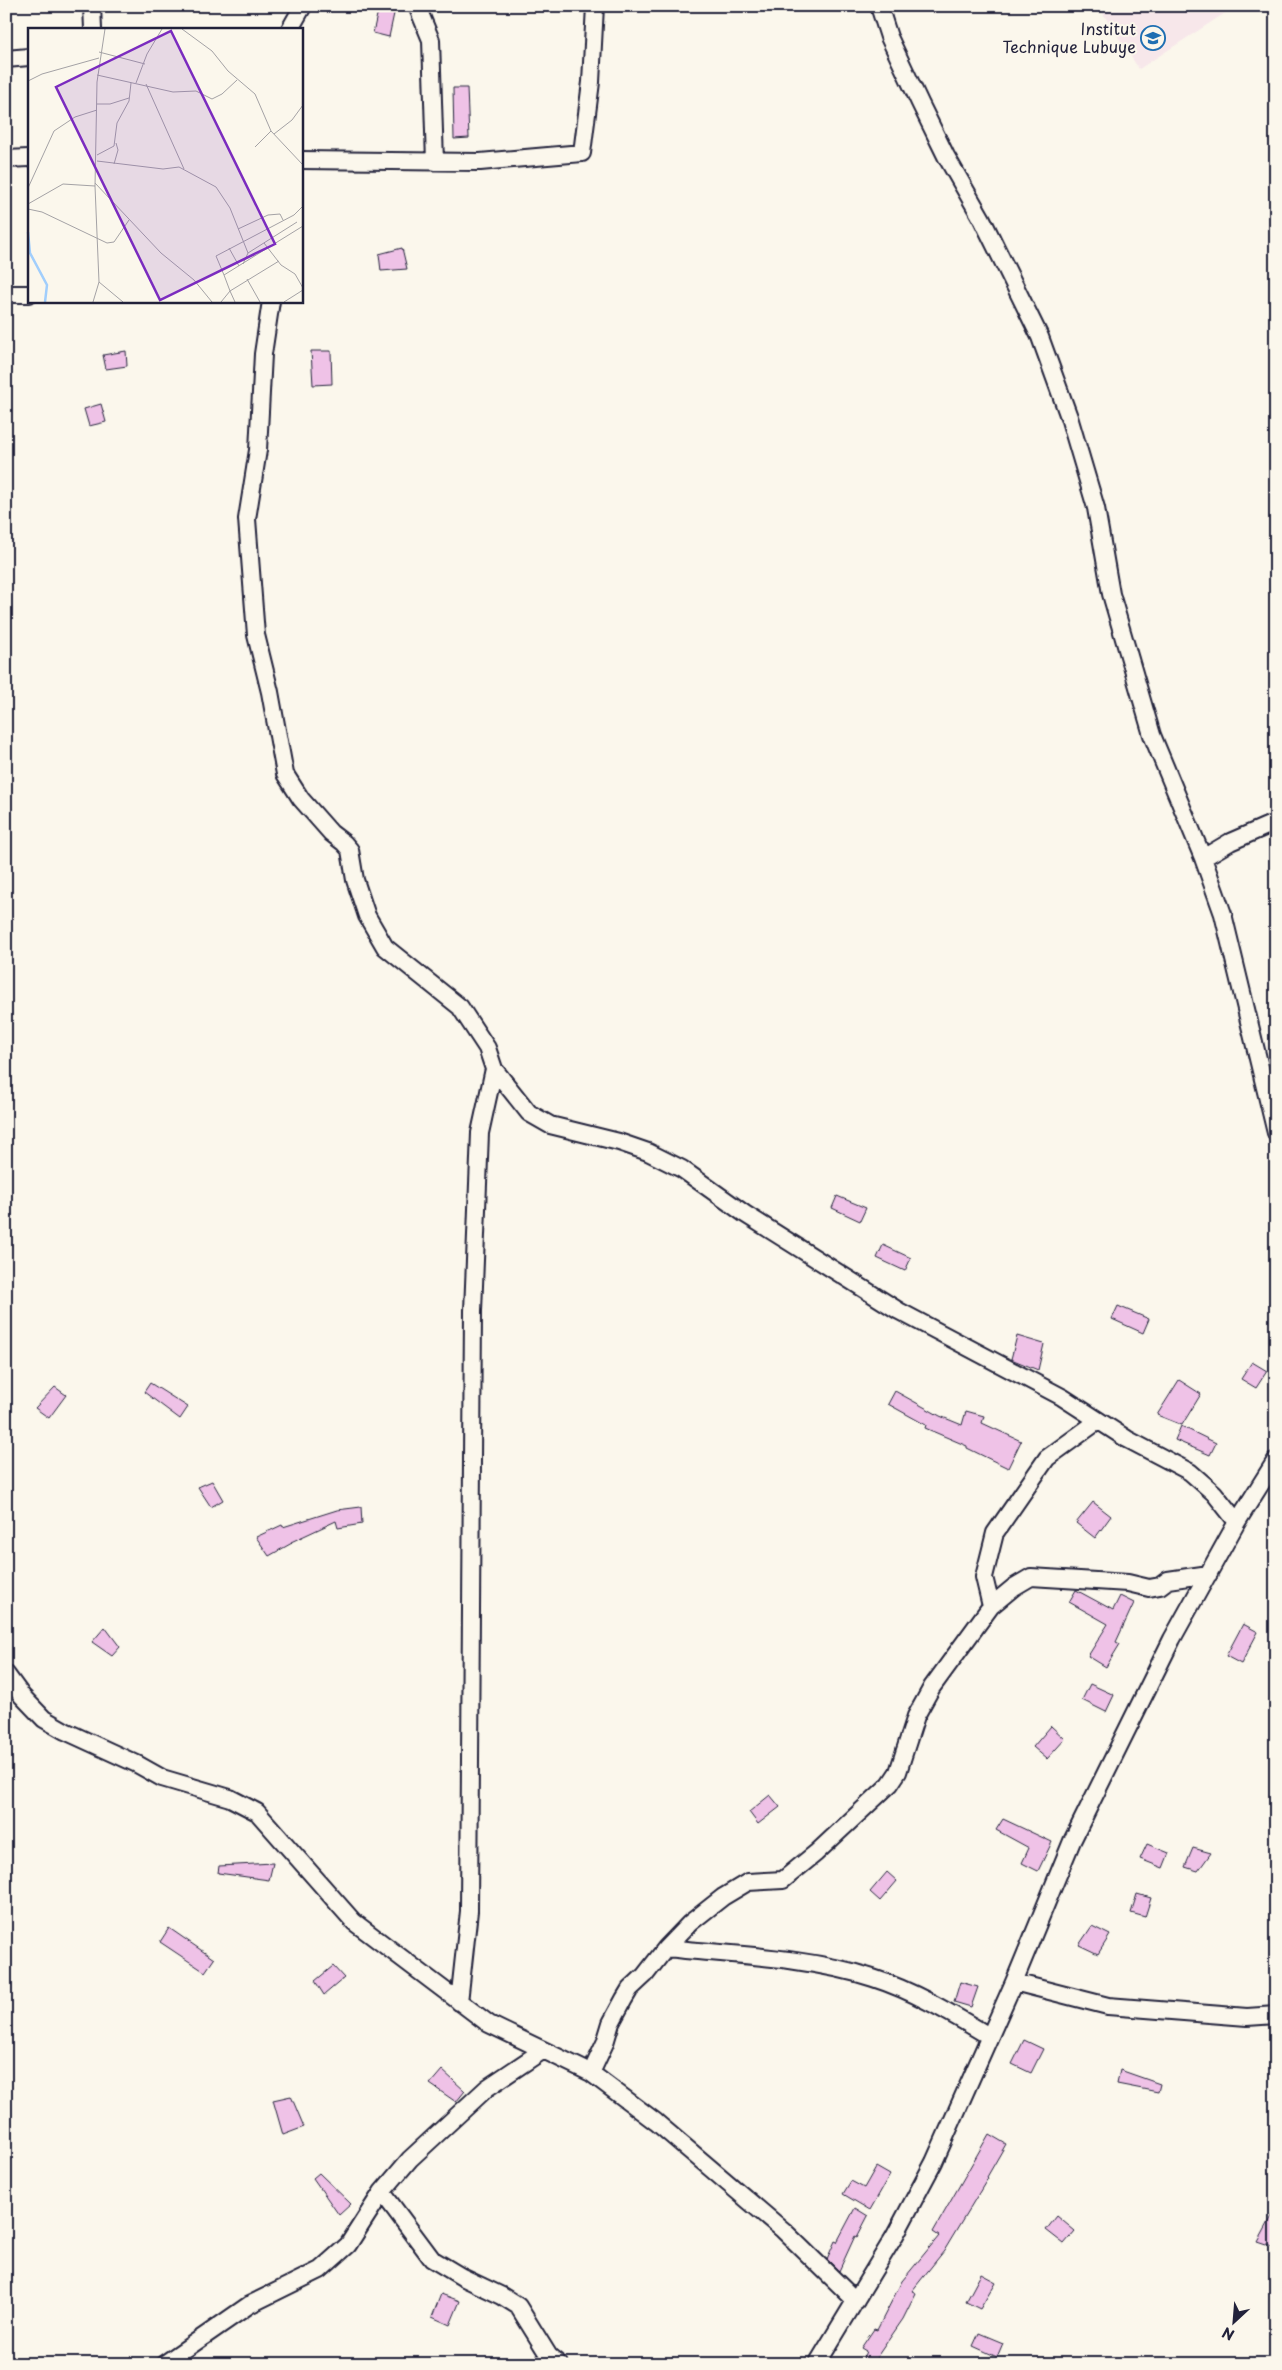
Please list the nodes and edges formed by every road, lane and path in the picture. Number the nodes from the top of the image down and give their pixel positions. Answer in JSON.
{"nodes":[{"id":1,"x":92,"y":6,"type":"edge"},
{"id":2,"x":303,"y":6,"type":"edge"},
{"id":3,"x":417,"y":6,"type":"edge"},
{"id":4,"x":595,"y":6,"type":"edge"},
{"id":5,"x":879,"y":6,"type":"edge"},
{"id":6,"x":93,"y":28,"type":"edge"},
{"id":7,"x":291,"y":28,"type":"edge"},
{"id":8,"x":28,"y":57,"type":"edge"},
{"id":9,"x":6,"y":59,"type":"edge"},
{"id":10,"x":28,"y":158,"type":"edge"},
{"id":11,"x":6,"y":159,"type":"edge"},
{"id":12,"x":302,"y":160,"type":"edge"},
{"id":13,"x":435,"y":162,"type":"junction"},
{"id":14,"x":6,"y":294,"type":"edge"},
{"id":15,"x":28,"y":294,"type":"edge"},
{"id":16,"x":271,"y":302,"type":"edge"},
{"id":17,"x":1276,"y":822,"type":"edge"},
{"id":18,"x":1203,"y":858,"type":"junction"},
{"id":19,"x":494,"y":1069,"type":"junction"},
{"id":20,"x":1276,"y":1133,"type":"edge"},
{"id":21,"x":1098,"y":1421,"type":"junction"},
{"id":22,"x":1276,"y":1460,"type":"edge"},
{"id":23,"x":1237,"y":1522,"type":"junction"},
{"id":24,"x":1209,"y":1574,"type":"junction"},
{"id":25,"x":991,"y":1606,"type":"junction"},
{"id":26,"x":6,"y":1674,"type":"edge"},
{"id":27,"x":666,"y":1948,"type":"junction"},
{"id":28,"x":1014,"y":1982,"type":"junction"},
{"id":29,"x":459,"y":2002,"type":"junction"},
{"id":30,"x":1276,"y":2015,"type":"edge"},
{"id":31,"x":989,"y":2036,"type":"junction"},
{"id":32,"x":542,"y":2051,"type":"junction"},
{"id":33,"x":591,"y":2073,"type":"junction"},
{"id":34,"x":382,"y":2192,"type":"junction"},
{"id":35,"x":856,"y":2301,"type":"junction"},
{"id":36,"x":164,"y":2364,"type":"edge"},
{"id":37,"x":559,"y":2364,"type":"edge"},
{"id":38,"x":817,"y":2364,"type":"edge"}],
"edges":[{"from":1,"to":6,"type":"street"},
{"from":2,"to":7,"type":"street"},
{"from":3,"to":13,"type":"street"},
{"from":4,"to":13,"type":"street"},
{"from":5,"to":18,"type":"street"},
{"from":8,"to":9,"type":"street"},
{"from":10,"to":11,"type":"street"},
{"from":12,"to":13,"type":"street"},
{"from":14,"to":15,"type":"street"},
{"from":16,"to":19,"type":"street"},
{"from":17,"to":18,"type":"street"},
{"from":18,"to":20,"type":"street"},
{"from":19,"to":21,"type":"street"},
{"from":19,"to":29,"type":"street"},
{"from":21,"to":23,"type":"street"},
{"from":21,"to":25,"type":"street"},
{"from":22,"to":23,"type":"street"},
{"from":23,"to":24,"type":"street"},
{"from":24,"to":25,"type":"street"},
{"from":24,"to":28,"type":"street"},
{"from":25,"to":27,"type":"street"},
{"from":26,"to":29,"type":"street"},
{"from":27,"to":31,"type":"street"},
{"from":27,"to":33,"type":"street"},
{"from":28,"to":30,"type":"street"},
{"from":28,"to":31,"type":"street"},
{"from":29,"to":32,"type":"street"},
{"from":31,"to":35,"type":"street"},
{"from":32,"to":33,"type":"street"},
{"from":32,"to":34,"type":"street"},
{"from":33,"to":35,"type":"street"},
{"from":34,"to":36,"type":"street"},
{"from":34,"to":37,"type":"street"},
{"from":35,"to":38,"type":"street"}]}
